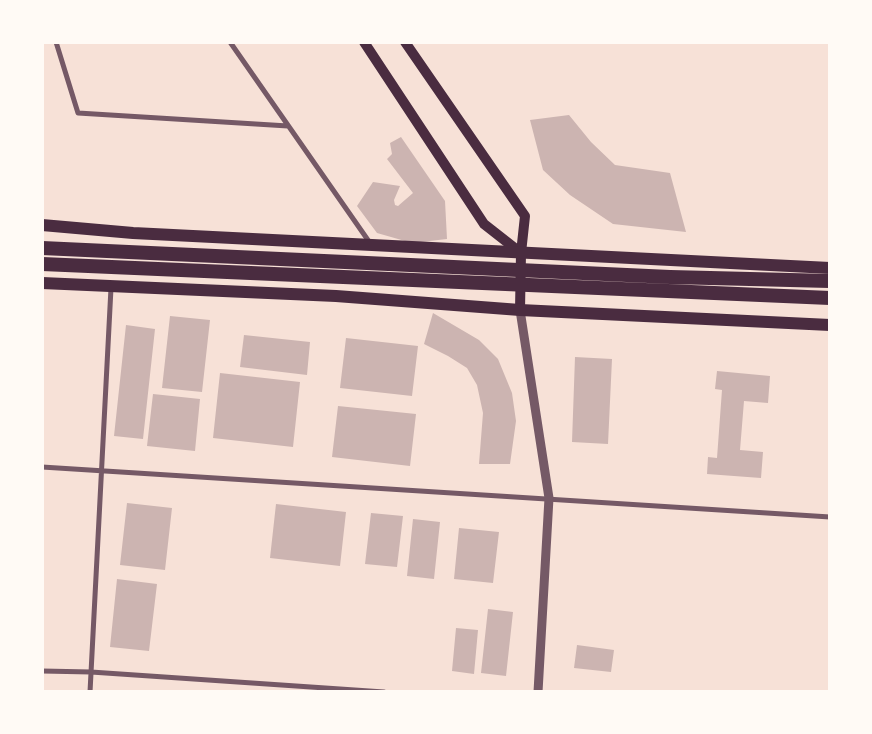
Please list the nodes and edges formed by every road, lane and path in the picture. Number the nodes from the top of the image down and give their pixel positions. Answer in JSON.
{"nodes":[{"id":1,"x":56,"y":42,"type":"edge"},
{"id":2,"x":230,"y":42,"type":"edge"},
{"id":3,"x":364,"y":42,"type":"edge"},
{"id":4,"x":405,"y":42,"type":"edge"},
{"id":5,"x":288,"y":126,"type":"junction"},
{"id":6,"x":42,"y":225,"type":"edge"},
{"id":7,"x":371,"y":245,"type":"junction"},
{"id":8,"x":42,"y":248,"type":"edge"},
{"id":9,"x":521,"y":253,"type":"junction"},
{"id":10,"x":42,"y":264,"type":"edge"},
{"id":11,"x":830,"y":268,"type":"edge"},
{"id":12,"x":830,"y":282,"type":"edge"},
{"id":13,"x":42,"y":284,"type":"edge"},
{"id":14,"x":111,"y":286,"type":"junction"},
{"id":15,"x":830,"y":298,"type":"edge"},
{"id":16,"x":520,"y":310,"type":"junction"},
{"id":17,"x":830,"y":325,"type":"edge"},
{"id":18,"x":42,"y":468,"type":"edge"},
{"id":19,"x":102,"y":470,"type":"junction"},
{"id":20,"x":549,"y":498,"type":"junction"},
{"id":21,"x":830,"y":517,"type":"edge"},
{"id":22,"x":42,"y":671,"type":"edge"},
{"id":23,"x":91,"y":672,"type":"junction"},
{"id":24,"x":90,"y":692,"type":"edge"},
{"id":25,"x":384,"y":692,"type":"edge"},
{"id":26,"x":538,"y":692,"type":"edge"}],
"edges":[{"from":1,"to":5,"type":"street"},
{"from":2,"to":5,"type":"street"},
{"from":3,"to":9,"type":"main road"},
{"from":4,"to":9,"type":"main road"},
{"from":5,"to":7,"type":"street"},
{"from":6,"to":7,"type":"main road"},
{"from":7,"to":9,"type":"main road"},
{"from":8,"to":12,"type":"highway"},
{"from":9,"to":11,"type":"main road"},
{"from":9,"to":16,"type":"main road"},
{"from":10,"to":15,"type":"highway"},
{"from":13,"to":14,"type":"main road"},
{"from":14,"to":16,"type":"main road"},
{"from":14,"to":19,"type":"street"},
{"from":16,"to":17,"type":"main road"},
{"from":16,"to":20,"type":"street"},
{"from":18,"to":19,"type":"street"},
{"from":19,"to":20,"type":"street"},
{"from":19,"to":23,"type":"street"},
{"from":20,"to":21,"type":"street"},
{"from":20,"to":26,"type":"street"},
{"from":22,"to":23,"type":"street"},
{"from":23,"to":24,"type":"street"},
{"from":23,"to":25,"type":"street"}]}
